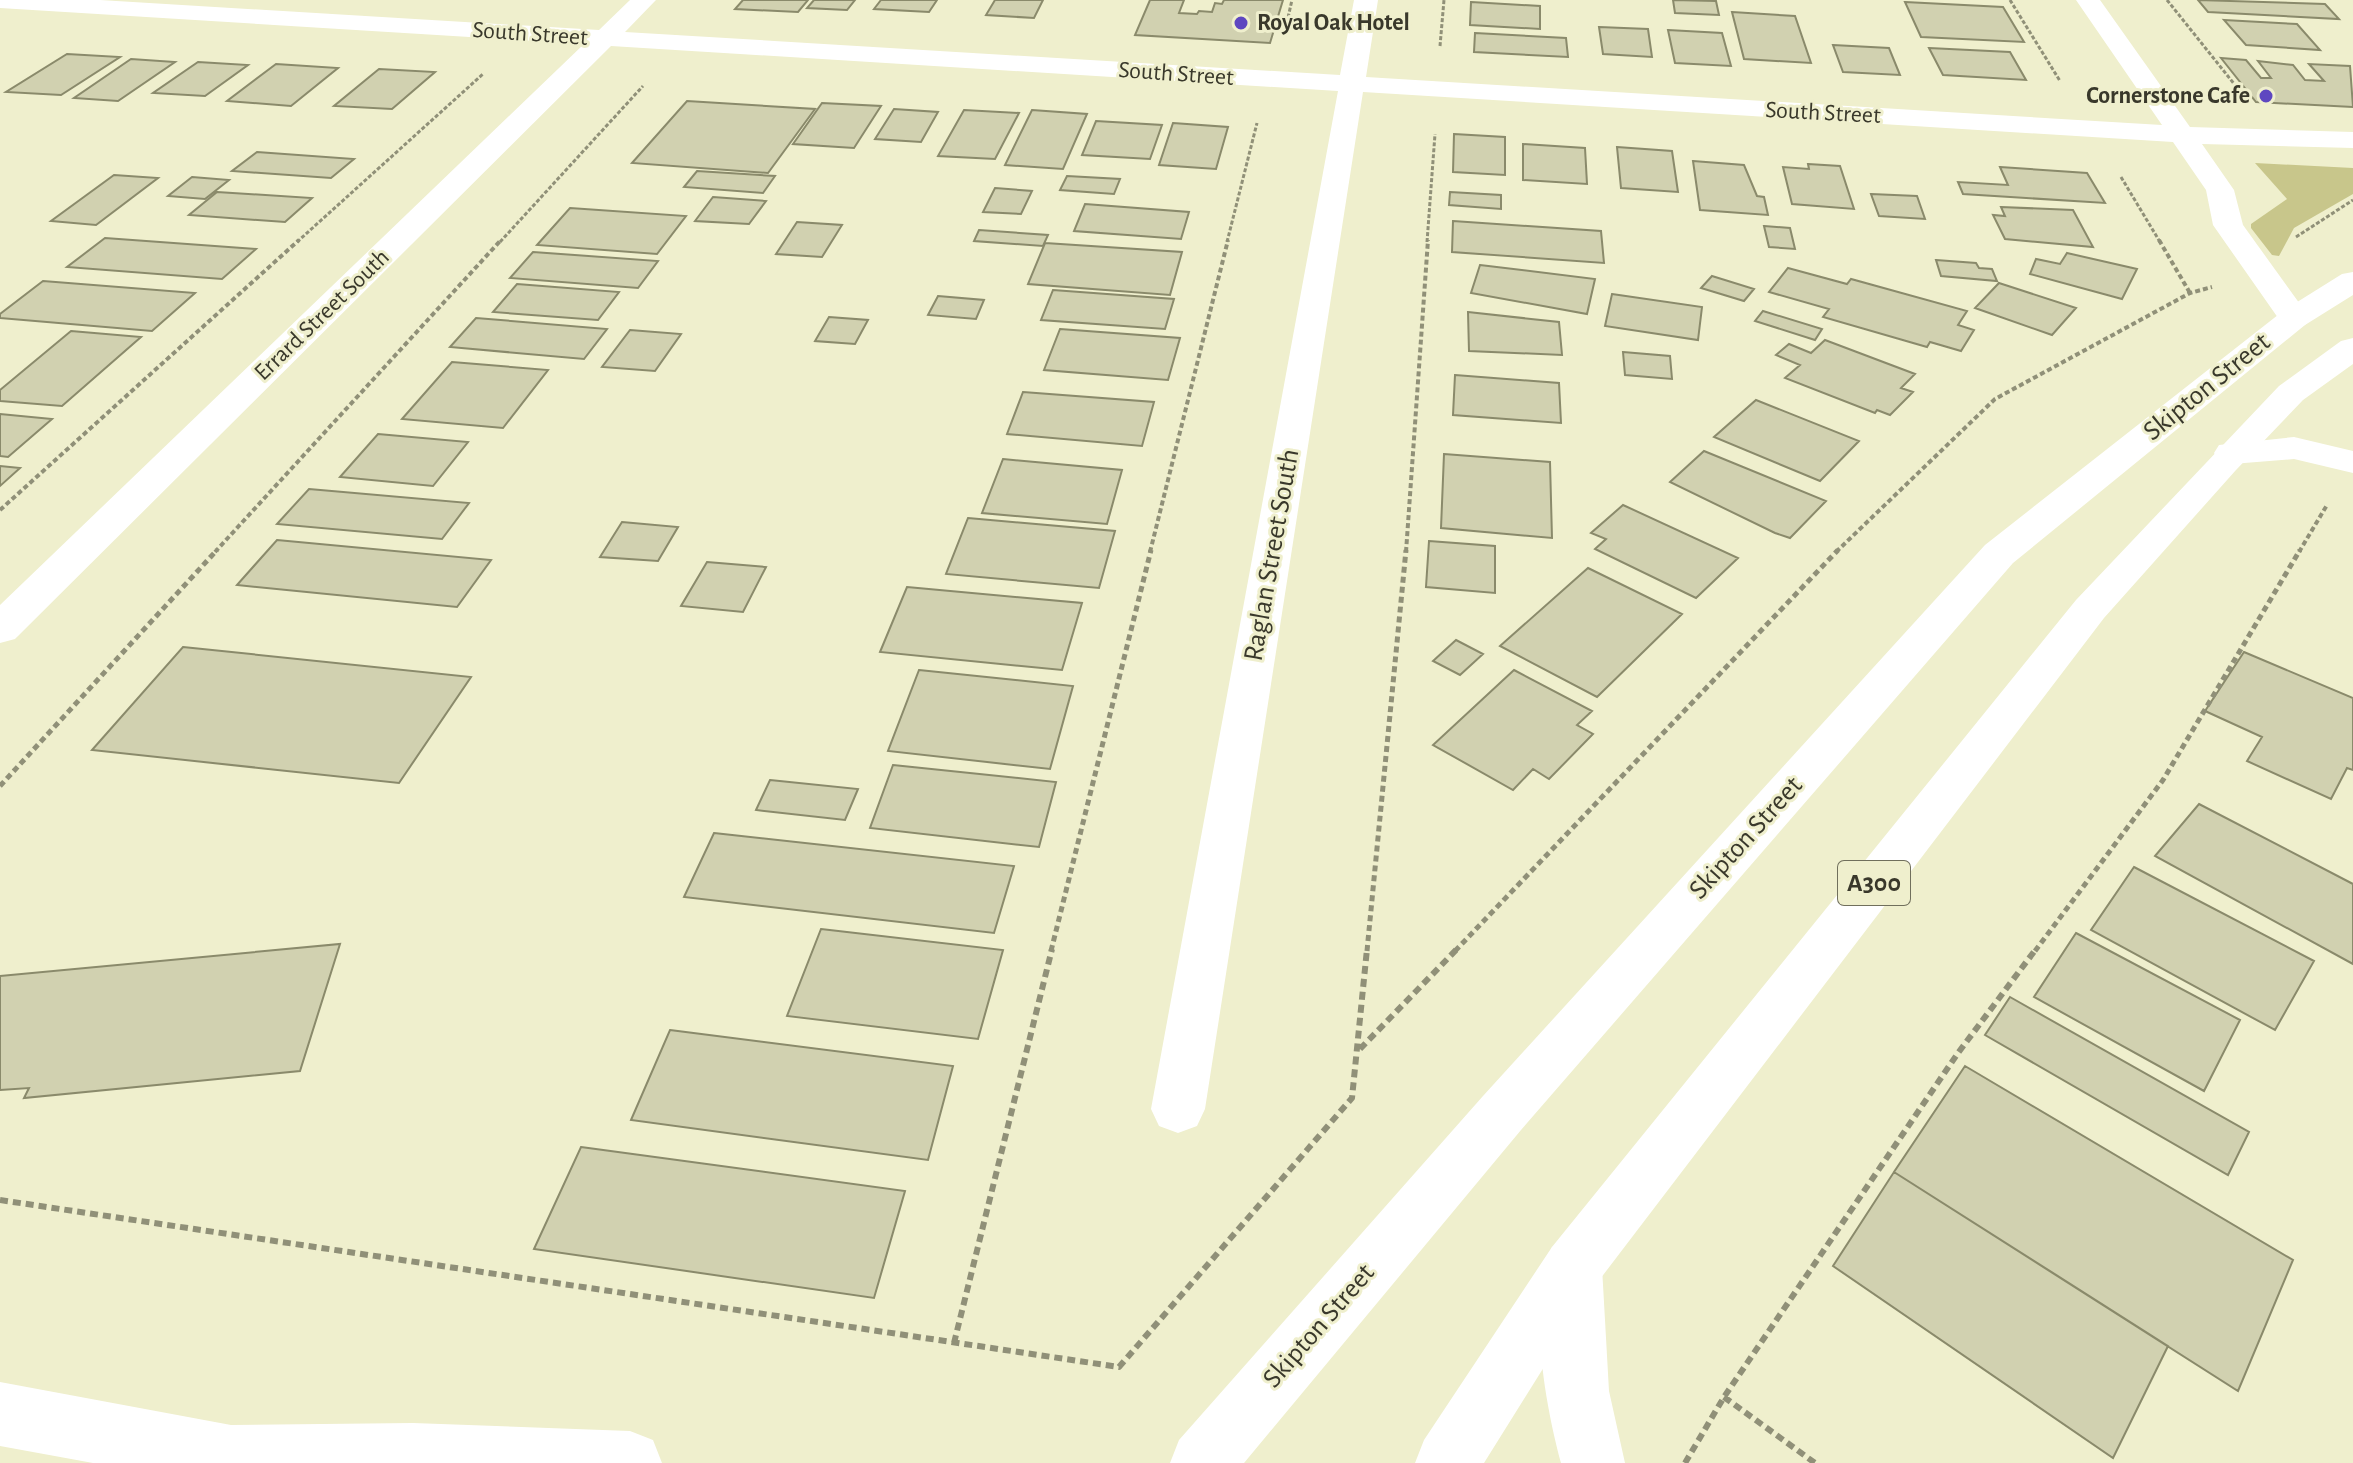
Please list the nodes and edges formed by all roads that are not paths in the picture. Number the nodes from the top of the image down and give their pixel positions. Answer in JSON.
{"nodes":[{"id":1,"x":644,"y":0,"type":"edge"},
{"id":2,"x":1366,"y":0,"type":"edge"},
{"id":3,"x":2088,"y":0,"type":"edge"},
{"id":4,"x":0,"y":1,"type":"edge"},
{"id":5,"x":604,"y":38,"type":"junction"},
{"id":6,"x":1352,"y":85,"type":"junction"},
{"id":7,"x":2182,"y":135,"type":"junction"},
{"id":8,"x":2353,"y":140,"type":"edge"},
{"id":9,"x":2353,"y":281,"type":"edge"},
{"id":10,"x":2294,"y":318,"type":"junction"},
{"id":11,"x":2353,"y":348,"type":"edge"},
{"id":12,"x":2232,"y":453,"type":"junction"},
{"id":13,"x":2353,"y":462,"type":"edge"},
{"id":14,"x":0,"y":629,"type":"edge"},
{"id":15,"x":1178,"y":1109,"type":"dead end"},
{"id":16,"x":1573,"y":1267,"type":"junction"},
{"id":17,"x":0,"y":1414,"type":"edge"},
{"id":18,"x":238,"y":1460,"type":"edge"},
{"id":19,"x":630,"y":1463,"type":"edge"},
{"id":20,"x":1202,"y":1463,"type":"edge"},
{"id":21,"x":1447,"y":1463,"type":"edge"},
{"id":22,"x":1593,"y":1463,"type":"edge"}],
"edges":[{"from":1,"to":5,"type":"main road","name":"Errard Street South"},
{"from":2,"to":6,"type":"main road","name":"Raglan Street South"},
{"from":3,"to":7,"type":"main road"},
{"from":4,"to":5,"type":"main road","name":"South Street"},
{"from":5,"to":6,"type":"main road","name":"South Street"},
{"from":5,"to":14,"type":"main road","name":"Errard Street South"},
{"from":6,"to":7,"type":"main road","name":"South Street"},
{"from":6,"to":15,"type":"main road","name":"Raglan Street South"},
{"from":7,"to":8,"type":"main road","name":"South Street"},
{"from":7,"to":10,"type":"main road"},
{"from":9,"to":10,"type":"main road","name":"Skipton Street"},
{"from":10,"to":20,"type":"main road","name":"Skipton Street"},
{"from":11,"to":12,"type":"main road","name":"Skipton Street","number":"A300"},
{"from":12,"to":13,"type":"main road"},
{"from":12,"to":16,"type":"main road","name":"Skipton Street","number":"A300"},
{"from":16,"to":21,"type":"main road","name":"Skipton Street","number":"A300"},
{"from":16,"to":22,"type":"main road"},
{"from":17,"to":18,"type":"main road"},
{"from":18,"to":19,"type":"main road"}]}
